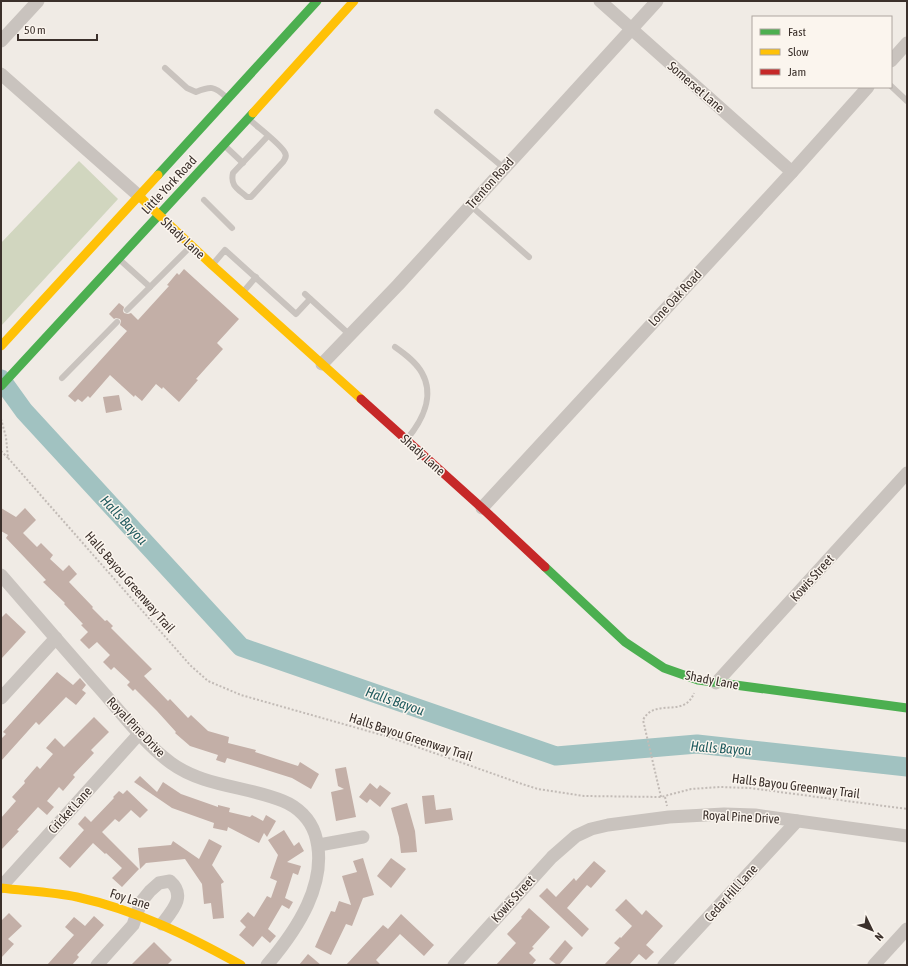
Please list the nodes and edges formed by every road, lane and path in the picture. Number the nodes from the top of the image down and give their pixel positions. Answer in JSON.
{"nodes":[{"id":1,"x":38,"y":1,"type":"edge"},
{"id":2,"x":317,"y":1,"type":"edge"},
{"id":3,"x":354,"y":1,"type":"edge"},
{"id":4,"x":600,"y":1,"type":"edge"},
{"id":5,"x":657,"y":1,"type":"edge"},
{"id":6,"x":631,"y":30,"type":"junction"},
{"id":7,"x":1,"y":41,"type":"edge"},
{"id":8,"x":907,"y":43,"type":"edge"},
{"id":9,"x":892,"y":60,"type":"edge"},
{"id":10,"x":165,"y":68,"type":"dead end"},
{"id":11,"x":1,"y":74,"type":"edge"},
{"id":12,"x":892,"y":87,"type":"edge"},
{"id":13,"x":867,"y":88,"type":"edge"},
{"id":14,"x":228,"y":98,"type":"junction"},
{"id":15,"x":907,"y":101,"type":"edge"},
{"id":16,"x":437,"y":112,"type":"dead end"},
{"id":17,"x":248,"y":118,"type":"junction"},
{"id":18,"x":268,"y":136,"type":"junction"},
{"id":19,"x":224,"y":145,"type":"junction"},
{"id":20,"x":243,"y":163,"type":"junction"},
{"id":21,"x":504,"y":168,"type":"junction"},
{"id":22,"x":792,"y":172,"type":"junction"},
{"id":23,"x":138,"y":196,"type":"junction"},
{"id":24,"x":204,"y":200,"type":"dead end"},
{"id":25,"x":470,"y":206,"type":"junction"},
{"id":26,"x":159,"y":216,"type":"junction"},
{"id":27,"x":232,"y":228,"type":"dead end"},
{"id":28,"x":191,"y":246,"type":"junction"},
{"id":29,"x":529,"y":258,"type":"dead end"},
{"id":30,"x":119,"y":259,"type":"junction"},
{"id":31,"x":212,"y":264,"type":"junction"},
{"id":32,"x":256,"y":277,"type":"junction"},
{"id":33,"x":150,"y":287,"type":"junction"},
{"id":34,"x":243,"y":292,"type":"junction"},
{"id":35,"x":305,"y":294,"type":"dead end"},
{"id":36,"x":310,"y":299,"type":"junction"},
{"id":37,"x":127,"y":310,"type":"dead end"},
{"id":38,"x":116,"y":322,"type":"dead end"},
{"id":39,"x":350,"y":335,"type":"junction"},
{"id":40,"x":1,"y":346,"type":"edge"},
{"id":41,"x":395,"y":347,"type":"dead end"},
{"id":42,"x":322,"y":364,"type":"junction"},
{"id":43,"x":62,"y":378,"type":"dead end"},
{"id":44,"x":1,"y":386,"type":"edge"},
{"id":45,"x":1,"y":419,"type":"edge"},
{"id":46,"x":405,"y":440,"type":"junction"},
{"id":47,"x":1,"y":451,"type":"edge"},
{"id":48,"x":8,"y":458,"type":"junction"},
{"id":49,"x":907,"y":473,"type":"edge"},
{"id":50,"x":482,"y":508,"type":"junction"},
{"id":51,"x":1,"y":575,"type":"edge"},
{"id":52,"x":56,"y":638,"type":"junction"},
{"id":53,"x":698,"y":680,"type":"junction"},
{"id":54,"x":716,"y":683,"type":"junction"},
{"id":55,"x":1,"y":698,"type":"edge"},
{"id":56,"x":906,"y":706,"type":"edge"},
{"id":57,"x":139,"y":734,"type":"junction"},
{"id":58,"x":661,"y":797,"type":"junction"},
{"id":59,"x":907,"y":809,"type":"edge"},
{"id":60,"x":797,"y":821,"type":"junction"},
{"id":61,"x":576,"y":836,"type":"joint"},
{"id":62,"x":907,"y":836,"type":"edge"},
{"id":63,"x":363,"y":837,"type":"dead end"},
{"id":64,"x":319,"y":845,"type":"junction"},
{"id":65,"x":1,"y":887,"type":"edge"},
{"id":66,"x":137,"y":914,"type":"junction"},
{"id":67,"x":162,"y":924,"type":"junction"},
{"id":68,"x":907,"y":929,"type":"edge"},
{"id":69,"x":97,"y":965,"type":"edge"},
{"id":70,"x":241,"y":965,"type":"edge"},
{"id":71,"x":267,"y":965,"type":"edge"},
{"id":72,"x":454,"y":965,"type":"edge"},
{"id":73,"x":664,"y":965,"type":"edge"},
{"id":74,"x":874,"y":965,"type":"edge"}],
"edges":[{"from":1,"to":7,"type":"street"},
{"from":2,"to":14,"type":"street","name":"Little York Road"},
{"from":3,"to":17,"type":"street","name":"Little York Road"},
{"from":4,"to":6,"type":"street","name":"Somerset Lane"},
{"from":5,"to":6,"type":"street","name":"Trenton Road"},
{"from":6,"to":21,"type":"street","name":"Trenton Road"},
{"from":6,"to":22,"type":"street","name":"Somerset Lane"},
{"from":8,"to":9,"type":"street"},
{"from":10,"to":14,"type":"lane"},
{"from":11,"to":23,"type":"street","name":"Shady Lane"},
{"from":12,"to":15,"type":"lane"},
{"from":13,"to":22,"type":"street","name":"Lone Oak Road"},
{"from":14,"to":23,"type":"street","name":"Little York Road"},
{"from":16,"to":21,"type":"lane"},
{"from":17,"to":18,"type":"lane"},
{"from":17,"to":19,"type":"street","name":"Little York Road"},
{"from":18,"to":20,"type":"lane"},
{"from":18,"to":20,"type":"lane"},
{"from":19,"to":20,"type":"lane"},
{"from":19,"to":26,"type":"street","name":"Little York Road"},
{"from":21,"to":25,"type":"street","name":"Trenton Road"},
{"from":22,"to":50,"type":"street","name":"Lone Oak Road"},
{"from":23,"to":26,"type":"street","name":"Shady Lane"},
{"from":23,"to":40,"type":"street","name":"Little York Road"},
{"from":24,"to":27,"type":"lane"},
{"from":25,"to":29,"type":"lane"},
{"from":25,"to":39,"type":"street","name":"Trenton Road"},
{"from":26,"to":28,"type":"street","name":"Shady Lane"},
{"from":26,"to":30,"type":"street","name":"Little York Road"},
{"from":28,"to":31,"type":"street","name":"Shady Lane"},
{"from":28,"to":33,"type":"lane"},
{"from":30,"to":33,"type":"lane"},
{"from":30,"to":44,"type":"street","name":"Little York Road"},
{"from":31,"to":32,"type":"lane"},
{"from":31,"to":34,"type":"street","name":"Shady Lane"},
{"from":32,"to":34,"type":"lane"},
{"from":32,"to":36,"type":"lane"},
{"from":33,"to":37,"type":"lane"},
{"from":34,"to":42,"type":"street","name":"Shady Lane"},
{"from":35,"to":36,"type":"lane"},
{"from":36,"to":39,"type":"lane"},
{"from":38,"to":43,"type":"lane"},
{"from":39,"to":42,"type":"street","name":"Trenton Road"},
{"from":41,"to":46,"type":"lane"},
{"from":42,"to":46,"type":"street","name":"Shady Lane"},
{"from":45,"to":48,"type":"path"},
{"from":46,"to":50,"type":"street","name":"Shady Lane"},
{"from":47,"to":48,"type":"path","name":"Halls Bayou Greenway Trail"},
{"from":48,"to":58,"type":"path","name":"Halls Bayou Greenway Trail"},
{"from":49,"to":54,"type":"street","name":"Kowis Street"},
{"from":50,"to":53,"type":"street","name":"Shady Lane"},
{"from":51,"to":52,"type":"street","name":"Royal Pine Drive"},
{"from":52,"to":55,"type":"street"},
{"from":52,"to":57,"type":"street","name":"Royal Pine Drive"},
{"from":53,"to":54,"type":"street","name":"Shady Lane"},
{"from":53,"to":58,"type":"path"},
{"from":54,"to":56,"type":"street","name":"Shady Lane"},
{"from":57,"to":64,"type":"street","name":"Royal Pine Drive"},
{"from":57,"to":65,"type":"street","name":"Cricket Lane"},
{"from":58,"to":59,"type":"path","name":"Halls Bayou Greenway Trail"},
{"from":60,"to":61,"type":"street","name":"Royal Pine Drive"},
{"from":60,"to":62,"type":"street","name":"Royal Pine Drive"},
{"from":60,"to":73,"type":"street","name":"Cedar Hill Lane"},
{"from":61,"to":72,"type":"street","name":"Kowis Street"},
{"from":63,"to":64,"type":"street"},
{"from":64,"to":71,"type":"street"},
{"from":65,"to":66,"type":"street","name":"Foy Lane"},
{"from":66,"to":67,"type":"street","name":"Foy Lane"},
{"from":66,"to":67,"type":"street"},
{"from":66,"to":69,"type":"street"},
{"from":67,"to":70,"type":"street","name":"Foy Lane"},
{"from":68,"to":74,"type":"street"}]}
